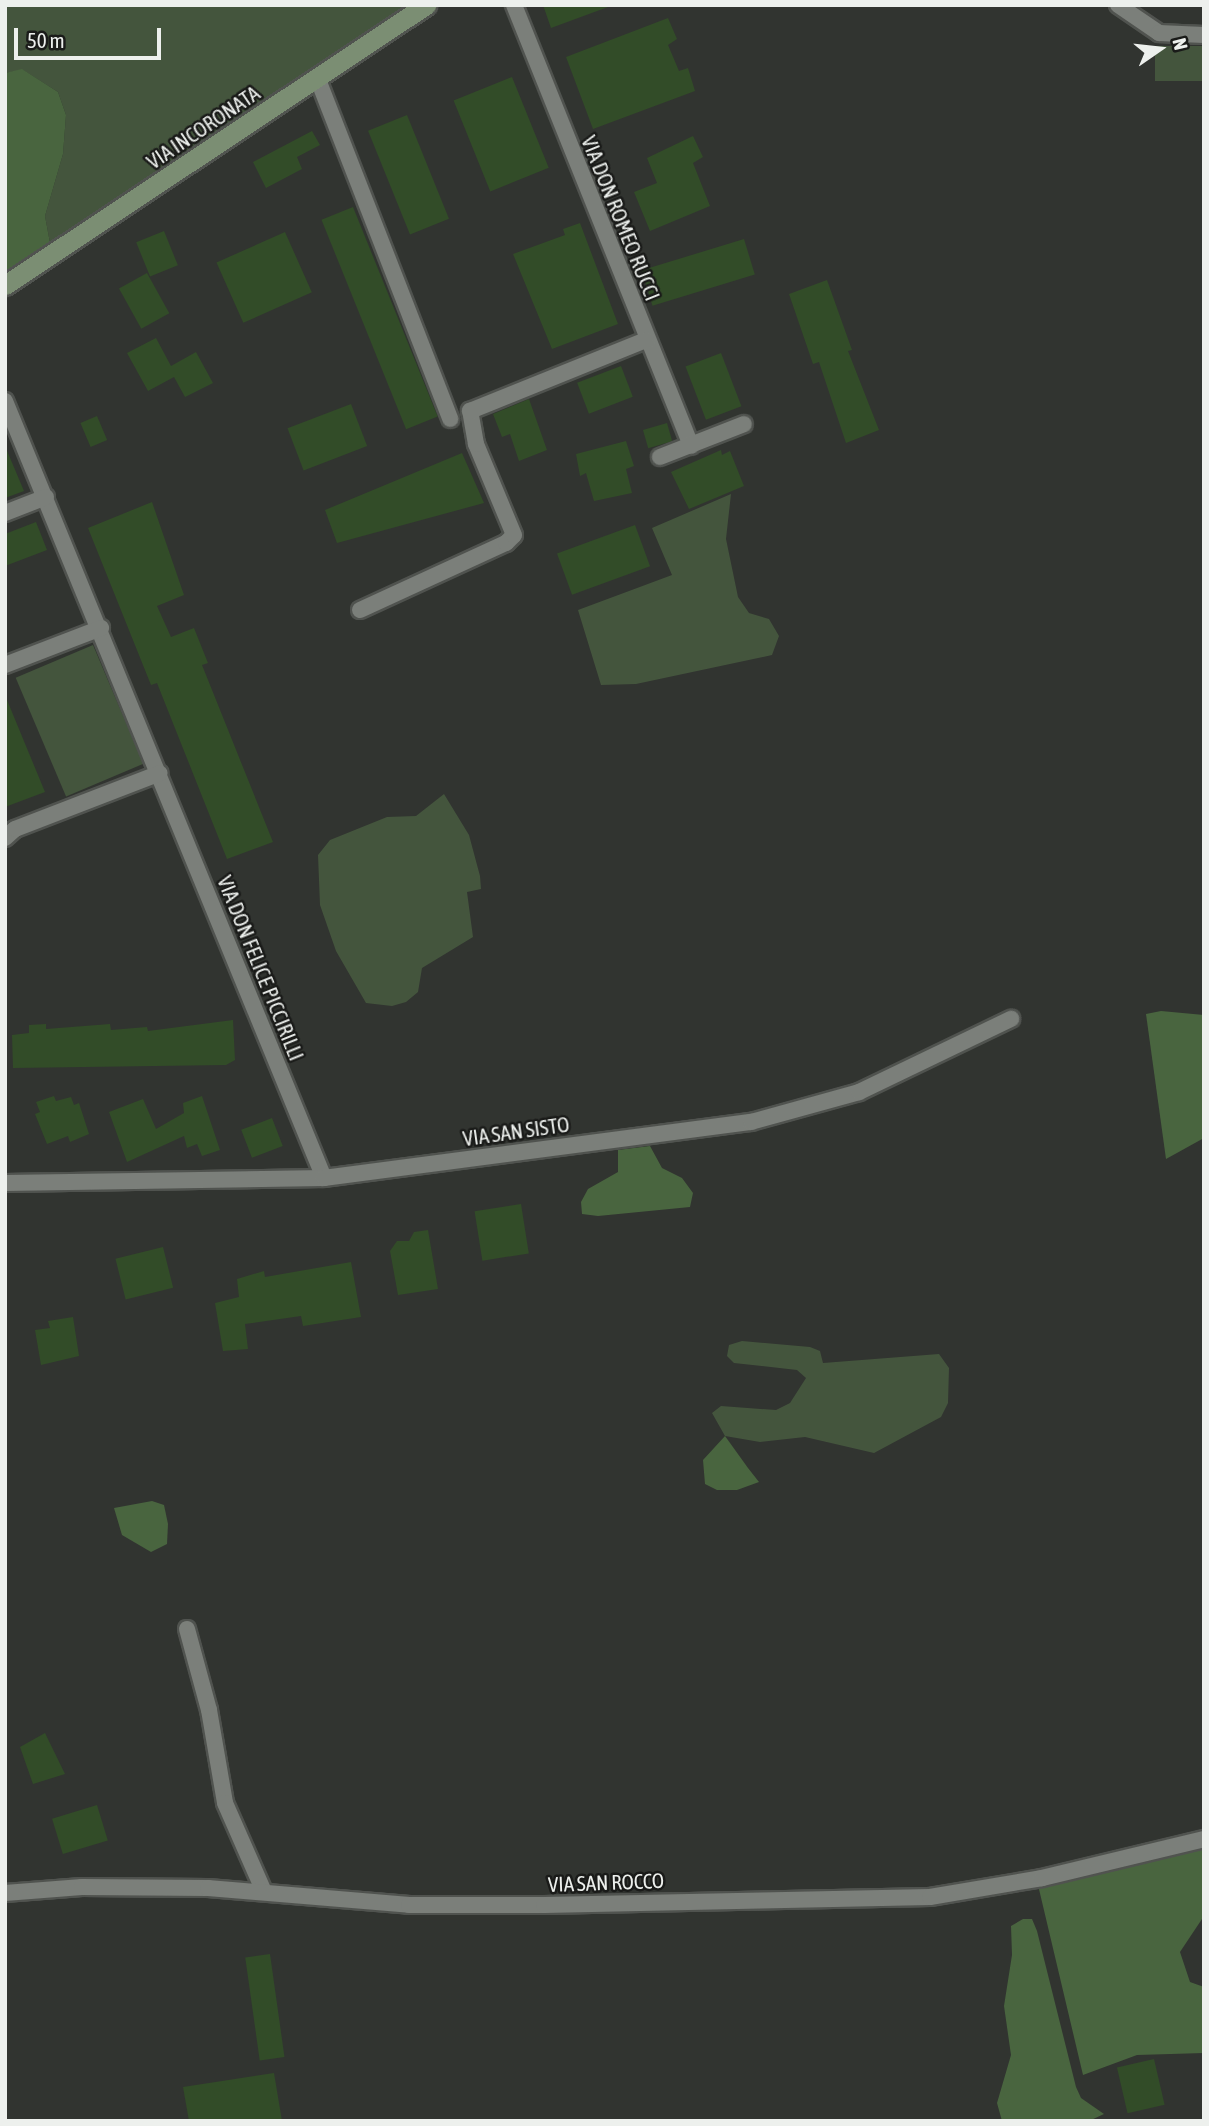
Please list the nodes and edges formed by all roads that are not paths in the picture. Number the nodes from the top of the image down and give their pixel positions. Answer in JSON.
{"nodes":[{"id":1,"x":426,"y":5,"type":"edge"},
{"id":2,"x":514,"y":5,"type":"edge"},
{"id":3,"x":1118,"y":5,"type":"edge"},
{"id":4,"x":1204,"y":35,"type":"edge"},
{"id":5,"x":317,"y":77,"type":"junction"},
{"id":6,"x":5,"y":285,"type":"edge"},
{"id":7,"x":646,"y":340,"type":"junction"},
{"id":8,"x":5,"y":401,"type":"edge"},
{"id":9,"x":450,"y":419,"type":"dead end"},
{"id":10,"x":744,"y":424,"type":"dead end"},
{"id":11,"x":691,"y":446,"type":"junction"},
{"id":12,"x":660,"y":457,"type":"dead end"},
{"id":13,"x":46,"y":497,"type":"junction"},
{"id":14,"x":5,"y":513,"type":"edge"},
{"id":15,"x":360,"y":610,"type":"dead end"},
{"id":16,"x":101,"y":628,"type":"junction"},
{"id":17,"x":5,"y":665,"type":"edge"},
{"id":18,"x":160,"y":773,"type":"junction"},
{"id":19,"x":5,"y":838,"type":"edge"},
{"id":20,"x":1012,"y":1019,"type":"dead end"},
{"id":21,"x":324,"y":1178,"type":"junction"},
{"id":22,"x":5,"y":1183,"type":"edge"},
{"id":23,"x":187,"y":1629,"type":"dead end"},
{"id":24,"x":1204,"y":1839,"type":"edge"},
{"id":25,"x":264,"y":1892,"type":"junction"},
{"id":26,"x":5,"y":1893,"type":"edge"}],
"edges":[{"from":1,"to":5,"type":"main road","name":"VIA INCORONATA"},
{"from":2,"to":7,"type":"street","name":"VIA DON ROMEO RUCCI"},
{"from":3,"to":4,"type":"street"},
{"from":5,"to":6,"type":"main road","name":"VIA INCORONATA"},
{"from":5,"to":9,"type":"street"},
{"from":7,"to":11,"type":"street","name":"VIA DON ROMEO RUCCI"},
{"from":7,"to":15,"type":"street"},
{"from":8,"to":13,"type":"street","name":"VIA DON FELICE PICCIRILLI"},
{"from":10,"to":11,"type":"street"},
{"from":11,"to":12,"type":"street"},
{"from":13,"to":14,"type":"street"},
{"from":13,"to":16,"type":"street","name":"VIA DON FELICE PICCIRILLI"},
{"from":16,"to":17,"type":"street"},
{"from":16,"to":18,"type":"street","name":"VIA DON FELICE PICCIRILLI"},
{"from":18,"to":19,"type":"street"},
{"from":18,"to":21,"type":"street","name":"VIA DON FELICE PICCIRILLI"},
{"from":20,"to":21,"type":"street","name":"VIA SAN SISTO"},
{"from":21,"to":22,"type":"street","name":"VIA SAN SISTO"},
{"from":23,"to":25,"type":"street"},
{"from":24,"to":25,"type":"street","name":"VIA SAN ROCCO"},
{"from":25,"to":26,"type":"street","name":"VIA SAN ROCCO"}]}
